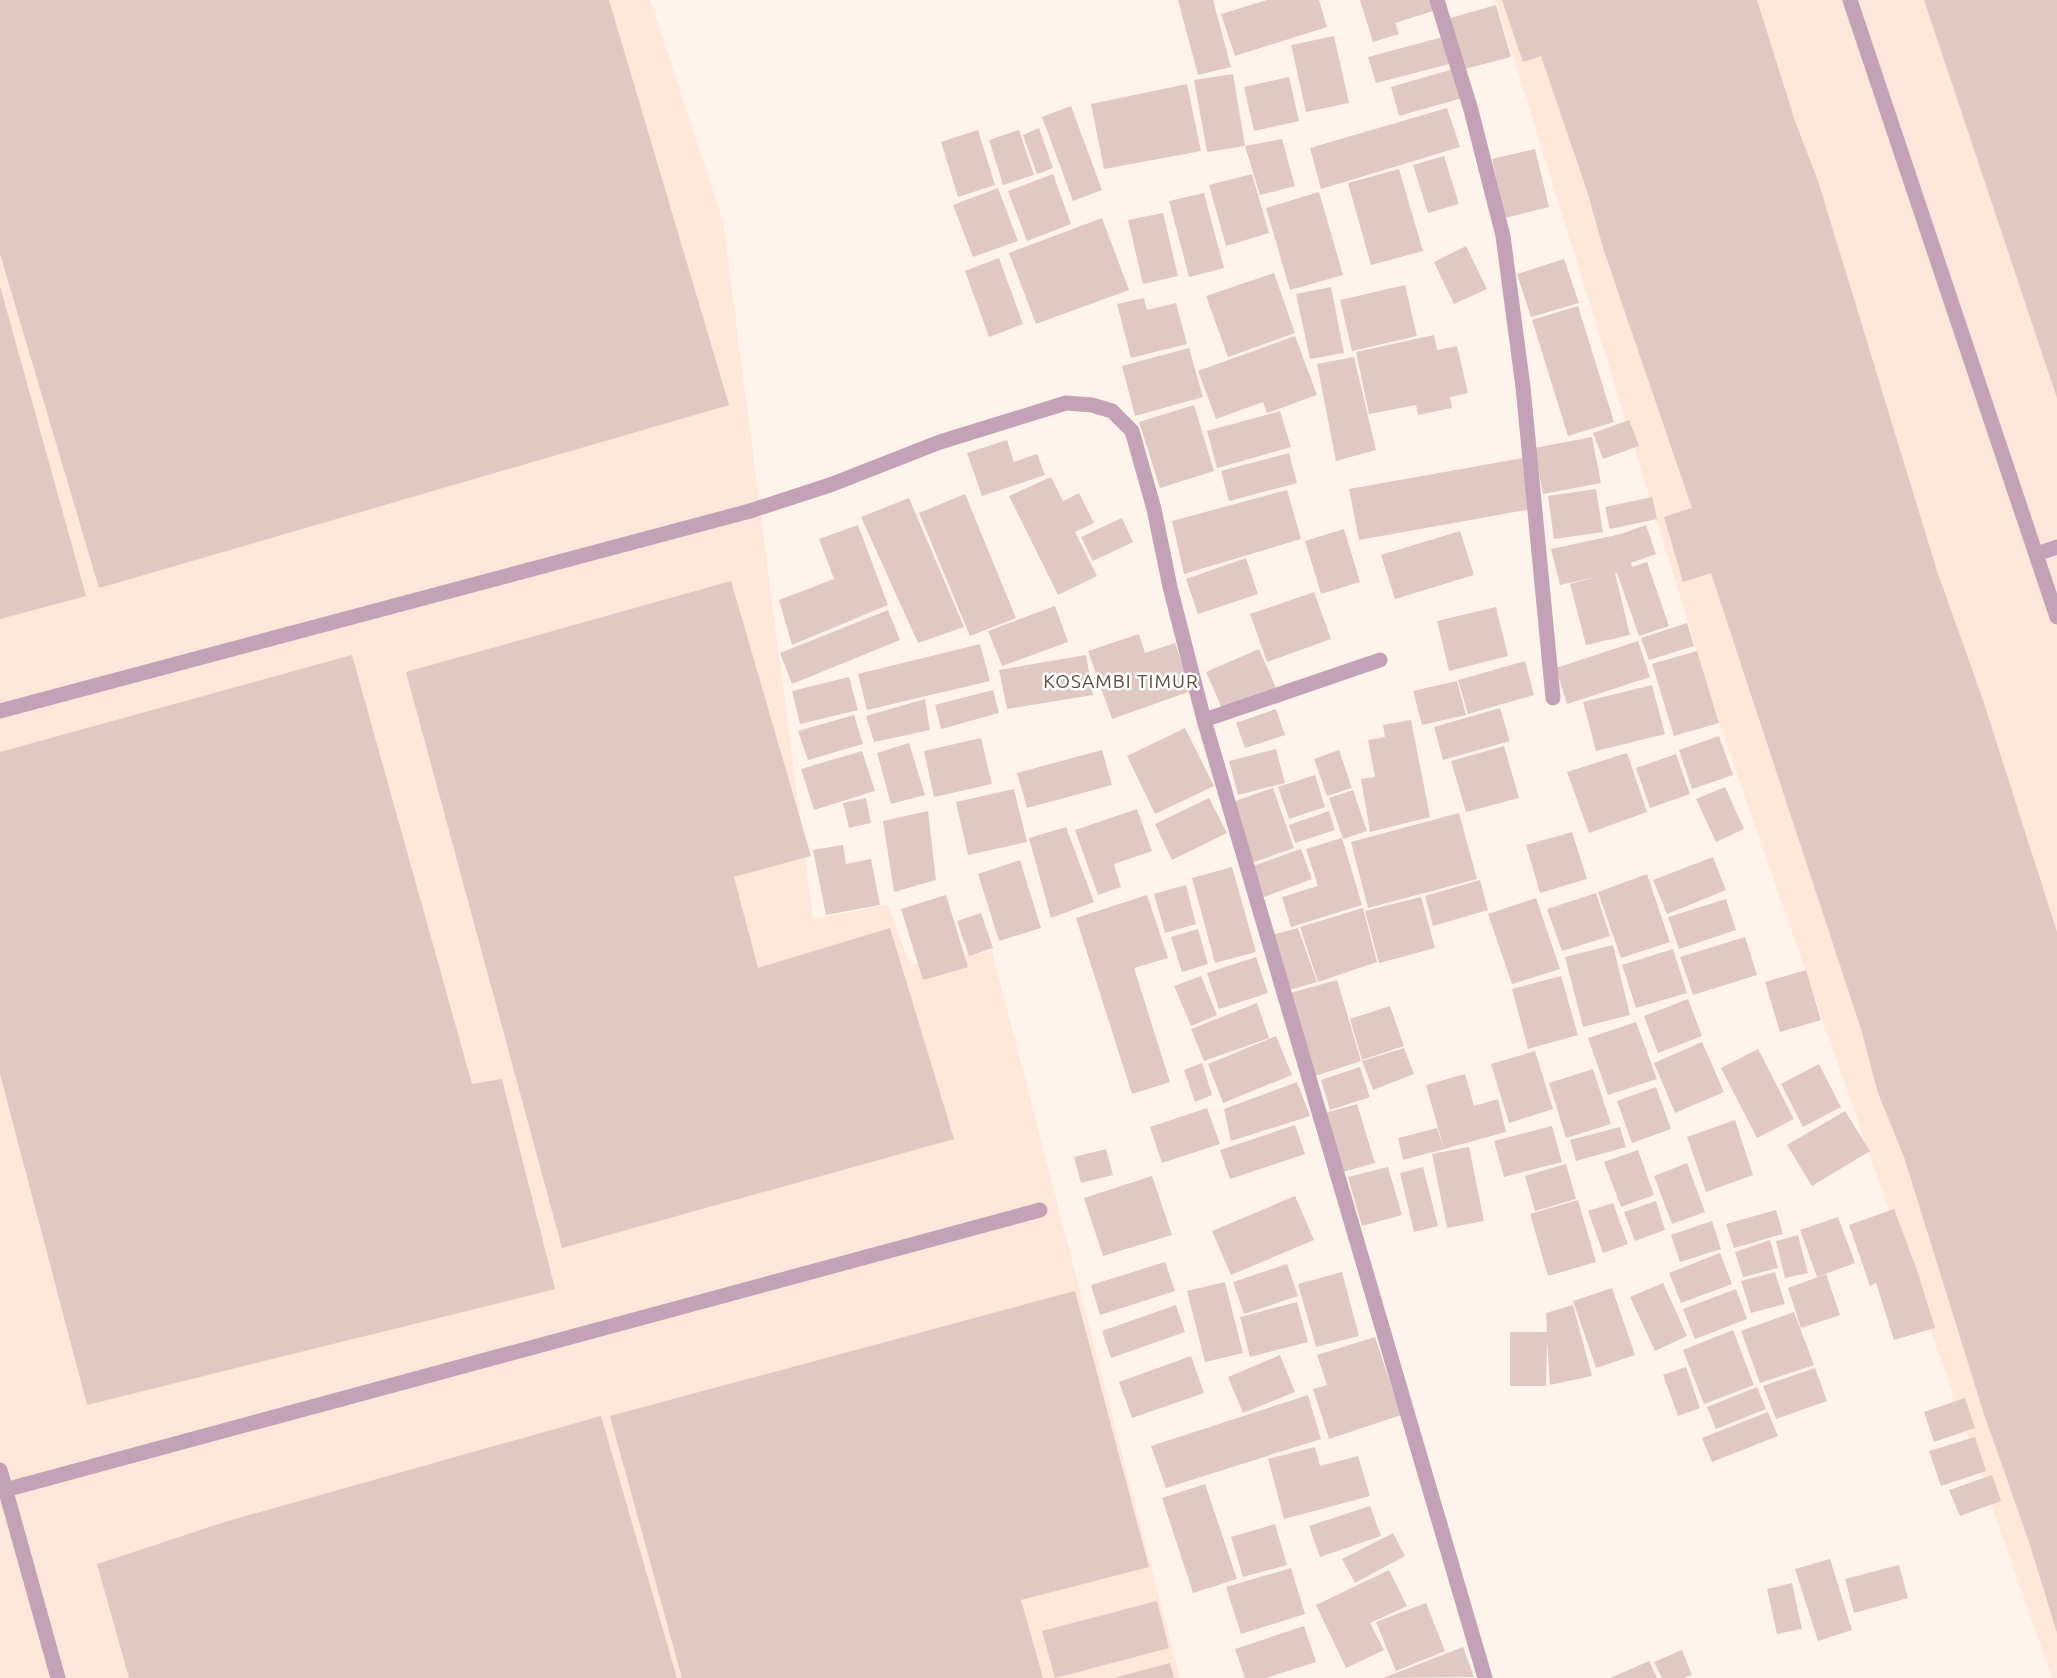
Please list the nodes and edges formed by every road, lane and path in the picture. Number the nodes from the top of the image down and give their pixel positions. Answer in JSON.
{"nodes":[{"id":1,"x":1437,"y":0,"type":"edge"},
{"id":2,"x":1850,"y":0,"type":"edge"},
{"id":3,"x":2057,"y":547,"type":"edge"},
{"id":4,"x":2036,"y":554,"type":"junction"},
{"id":5,"x":2057,"y":617,"type":"edge"},
{"id":6,"x":1380,"y":660,"type":"dead end"},
{"id":7,"x":1553,"y":698,"type":"dead end"},
{"id":8,"x":0,"y":711,"type":"edge"},
{"id":9,"x":1204,"y":720,"type":"junction"},
{"id":10,"x":1040,"y":1210,"type":"dead end"},
{"id":11,"x":0,"y":1470,"type":"edge"},
{"id":12,"x":6,"y":1490,"type":"junction"},
{"id":13,"x":58,"y":1678,"type":"edge"},
{"id":14,"x":1485,"y":1678,"type":"edge"}],
"edges":[{"from":1,"to":7,"type":"street"},
{"from":2,"to":4,"type":"street"},
{"from":3,"to":4,"type":"street"},
{"from":4,"to":5,"type":"street"},
{"from":6,"to":9,"type":"street"},
{"from":8,"to":9,"type":"street"},
{"from":9,"to":14,"type":"street"},
{"from":10,"to":12,"type":"street"},
{"from":11,"to":12,"type":"street"},
{"from":12,"to":13,"type":"street"}]}
